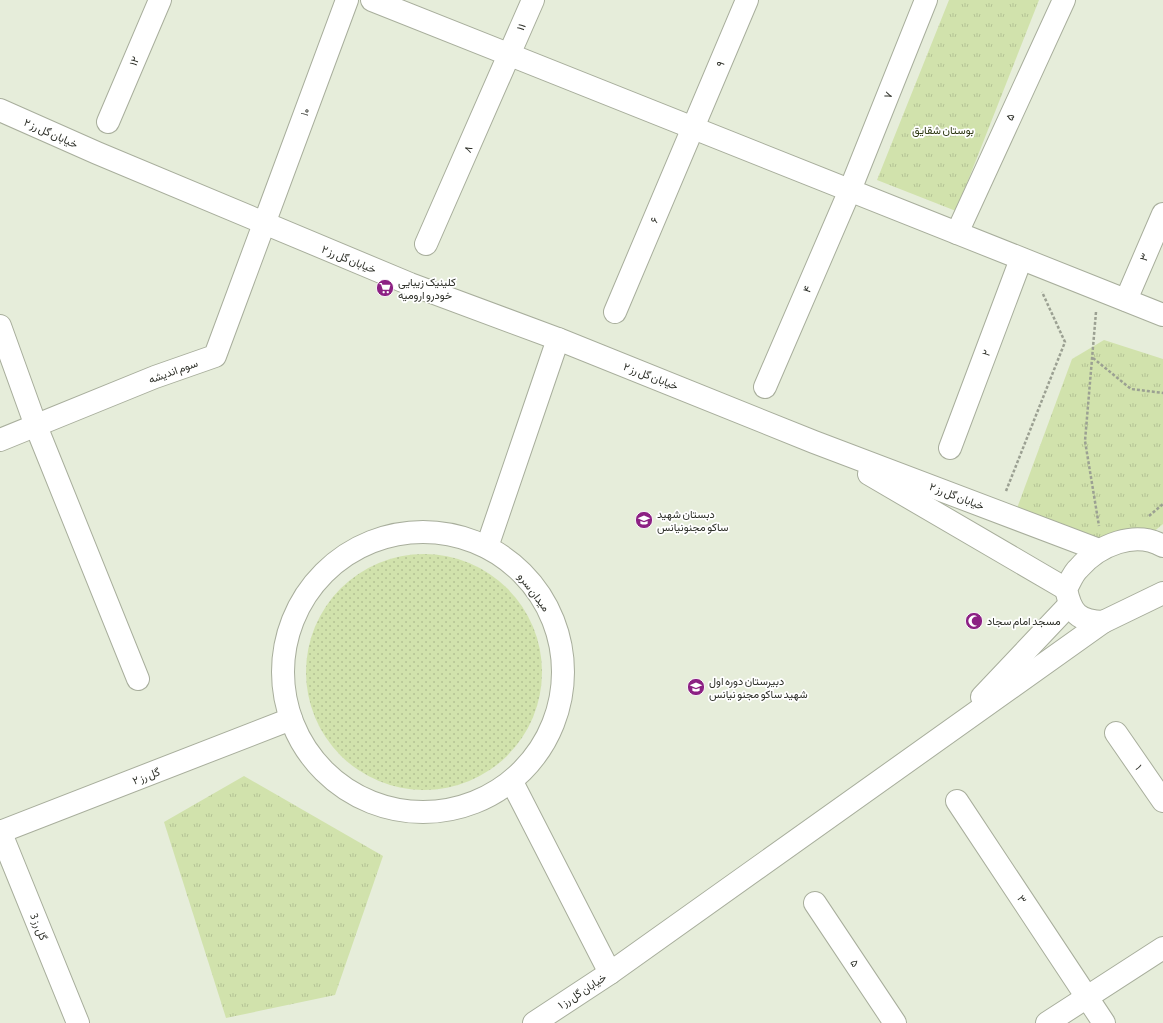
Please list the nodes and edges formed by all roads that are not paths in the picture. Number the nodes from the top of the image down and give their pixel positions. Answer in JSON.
{"nodes":[{"id":1,"x":160,"y":0,"type":"edge"},
{"id":2,"x":347,"y":0,"type":"edge"},
{"id":3,"x":372,"y":0,"type":"edge"},
{"id":4,"x":533,"y":0,"type":"edge"},
{"id":5,"x":747,"y":0,"type":"edge"},
{"id":6,"x":926,"y":0,"type":"edge"},
{"id":7,"x":1064,"y":0,"type":"edge"},
{"id":8,"x":509,"y":55,"type":"junction"},
{"id":9,"x":0,"y":110,"type":"edge"},
{"id":10,"x":108,"y":122,"type":"dead end"},
{"id":11,"x":693,"y":128,"type":"junction"},
{"id":12,"x":850,"y":190,"type":"junction"},
{"id":13,"x":1163,"y":214,"type":"edge"},
{"id":14,"x":263,"y":224,"type":"junction"},
{"id":15,"x":957,"y":233,"type":"junction"},
{"id":16,"x":426,"y":244,"type":"dead end"},
{"id":17,"x":1021,"y":259,"type":"junction"},
{"id":18,"x":1126,"y":300,"type":"junction"},
{"id":19,"x":615,"y":312,"type":"dead end"},
{"id":20,"x":1163,"y":315,"type":"edge"},
{"id":21,"x":0,"y":326,"type":"edge"},
{"id":22,"x":558,"y":339,"type":"junction"},
{"id":23,"x":765,"y":387,"type":"dead end"},
{"id":24,"x":36,"y":426,"type":"junction"},
{"id":25,"x":0,"y":440,"type":"edge"},
{"id":26,"x":814,"y":442,"type":"junction"},
{"id":27,"x":950,"y":448,"type":"dead end"},
{"id":28,"x":1160,"y":540,"type":"edge"},
{"id":29,"x":487,"y":547,"type":"junction"},
{"id":30,"x":1099,"y":550,"type":"junction"},
{"id":31,"x":1068,"y":597,"type":"junction"},
{"id":32,"x":1160,"y":599,"type":"edge"},
{"id":33,"x":1103,"y":622,"type":"junction"},
{"id":34,"x":138,"y":679,"type":"dead end"},
{"id":35,"x":291,"y":719,"type":"junction"},
{"id":36,"x":1116,"y":733,"type":"dead end"},
{"id":37,"x":947,"y":734,"type":"junction"},
{"id":38,"x":512,"y":782,"type":"junction"},
{"id":39,"x":957,"y":801,"type":"dead end"},
{"id":40,"x":1163,"y":801,"type":"edge"},
{"id":41,"x":0,"y":832,"type":"edge"},
{"id":42,"x":815,"y":903,"type":"dead end"},
{"id":43,"x":1163,"y":948,"type":"edge"},
{"id":44,"x":610,"y":973,"type":"junction"},
{"id":45,"x":1087,"y":997,"type":"junction"},
{"id":46,"x":78,"y":1023,"type":"edge"},
{"id":47,"x":534,"y":1023,"type":"edge"},
{"id":48,"x":895,"y":1023,"type":"edge"},
{"id":49,"x":1047,"y":1023,"type":"edge"},
{"id":50,"x":1104,"y":1023,"type":"edge"}],
"edges":[{"from":1,"to":10,"type":"street","name":"۱۲"},
{"from":2,"to":14,"type":"street","name":"۱۰"},
{"from":3,"to":8,"type":"street"},
{"from":4,"to":8,"type":"street","name":"۱۱"},
{"from":5,"to":11,"type":"street","name":"۹"},
{"from":6,"to":12,"type":"street","name":"۷"},
{"from":7,"to":15,"type":"street","name":"۵"},
{"from":8,"to":11,"type":"street"},
{"from":8,"to":16,"type":"street","name":"۸"},
{"from":9,"to":14,"type":"street","name":"خیابان گل رز ۲"},
{"from":11,"to":12,"type":"street"},
{"from":11,"to":19,"type":"street","name":"۶"},
{"from":12,"to":15,"type":"street"},
{"from":12,"to":23,"type":"street","name":"۴"},
{"from":13,"to":18,"type":"street","name":"۳"},
{"from":14,"to":22,"type":"street","name":"خیابان گل رز ۲"},
{"from":14,"to":24,"type":"street","name":"سوم اندیشه"},
{"from":15,"to":17,"type":"street"},
{"from":17,"to":18,"type":"street"},
{"from":17,"to":27,"type":"street","name":"۲"},
{"from":18,"to":20,"type":"street"},
{"from":21,"to":24,"type":"street"},
{"from":22,"to":26,"type":"street","name":"خیابان گل رز ۲"},
{"from":22,"to":29,"type":"street"},
{"from":24,"to":25,"type":"street","name":"سوم اندیشه"},
{"from":24,"to":34,"type":"street"},
{"from":26,"to":30,"type":"street","name":"خیابان گل رز ۲"},
{"from":26,"to":31,"type":"street","name":"خیابان گل رز ۲"},
{"from":28,"to":30,"type":"street"},
{"from":29,"to":35,"type":"street","name":"میدان سرو"},
{"from":29,"to":38,"type":"street","name":"میدان سرو"},
{"from":30,"to":31,"type":"street"},
{"from":31,"to":33,"type":"street","name":"خیابان گل رز ۲"},
{"from":31,"to":37,"type":"street"},
{"from":32,"to":33,"type":"street"},
{"from":33,"to":37,"type":"street"},
{"from":35,"to":38,"type":"street","name":"میدان سرو"},
{"from":35,"to":41,"type":"street","name":"۲ گل رز"},
{"from":36,"to":40,"type":"street","name":"۱"},
{"from":37,"to":44,"type":"street","name":"خیابان گل رز ۱"},
{"from":38,"to":44,"type":"street"},
{"from":39,"to":45,"type":"street","name":"۳"},
{"from":41,"to":46,"type":"street","name":"گل رز 3"},
{"from":42,"to":48,"type":"street","name":"۵"},
{"from":43,"to":45,"type":"street"},
{"from":44,"to":47,"type":"street","name":"خیابان گل رز ۱"},
{"from":45,"to":49,"type":"street"},
{"from":45,"to":50,"type":"street"}]}
